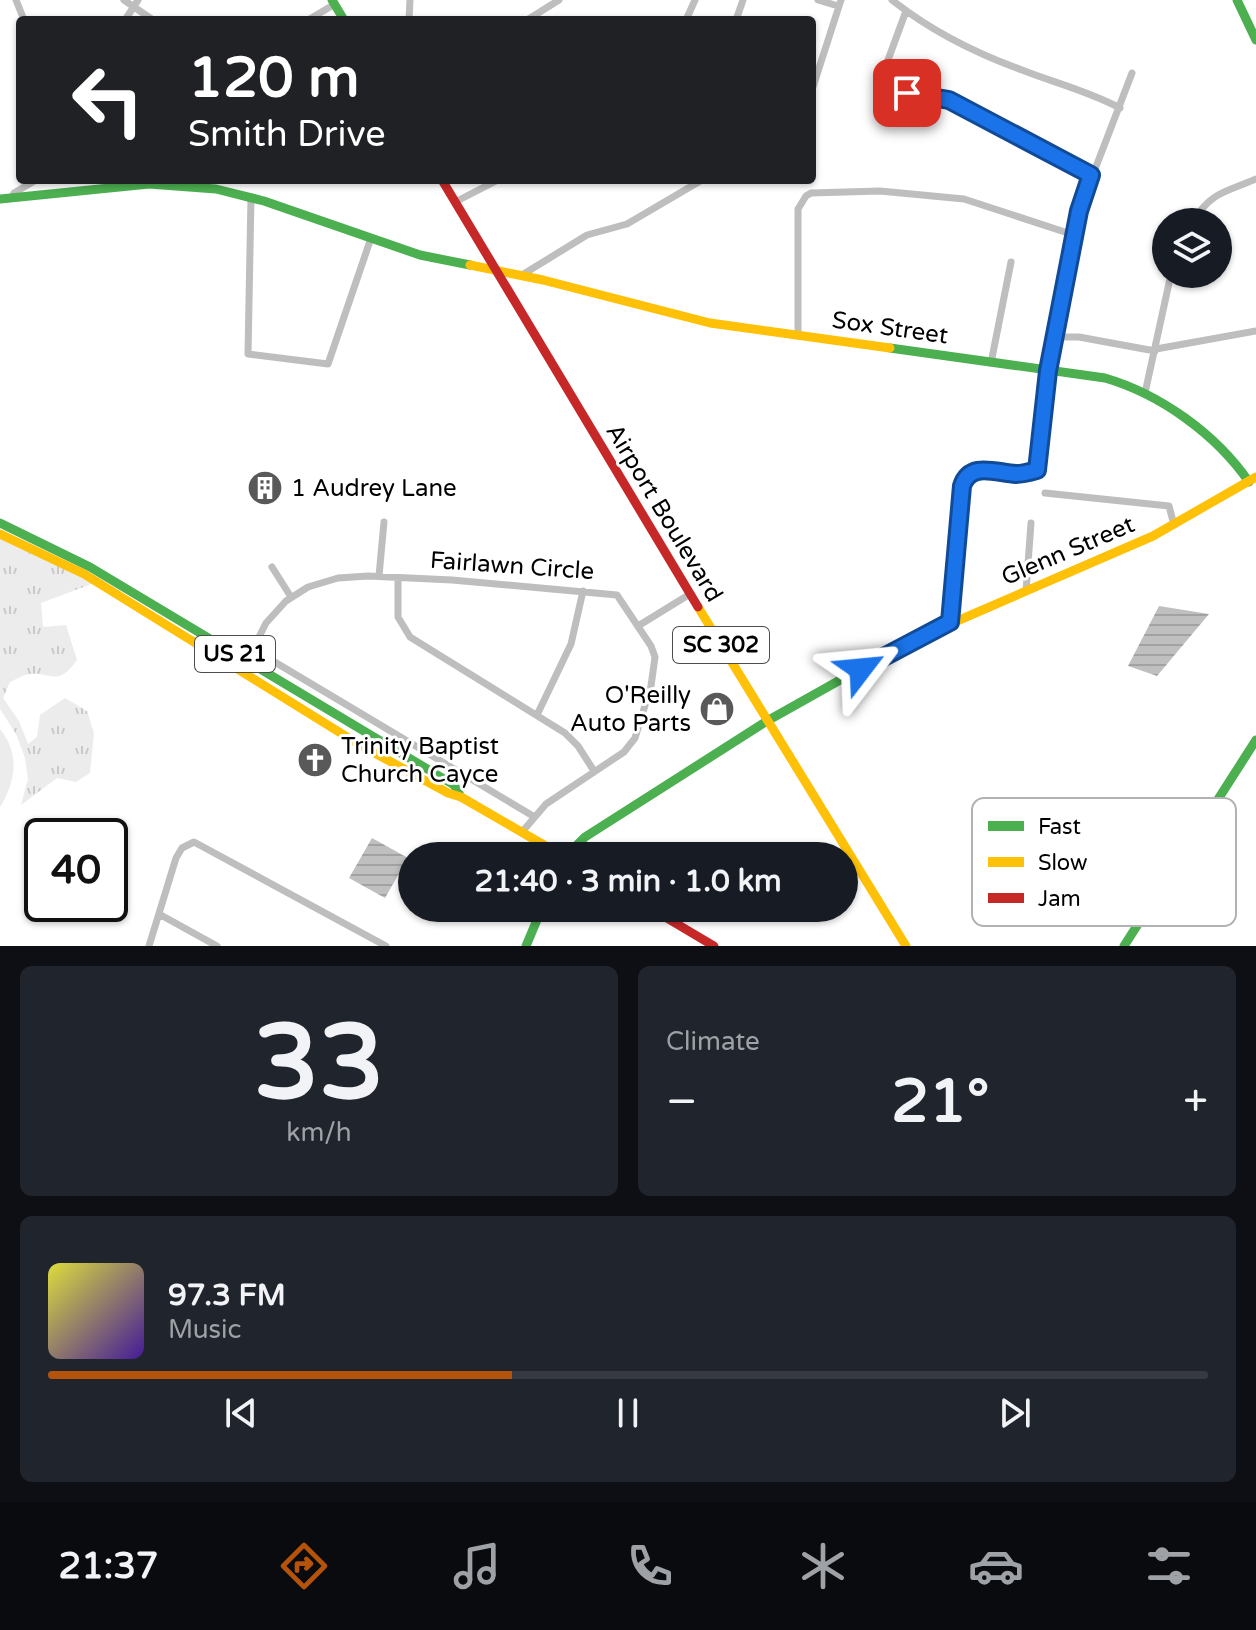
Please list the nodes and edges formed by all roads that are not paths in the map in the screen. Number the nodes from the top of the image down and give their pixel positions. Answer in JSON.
{"nodes":[{"id":1,"x":124,"y":0,"type":"edge"},
{"id":2,"x":559,"y":0,"type":"edge"},
{"id":3,"x":818,"y":0,"type":"edge"},
{"id":4,"x":892,"y":0,"type":"edge"},
{"id":5,"x":1237,"y":0,"type":"edge"},
{"id":6,"x":333,"y":2,"type":"edge"},
{"id":7,"x":840,"y":3,"type":"edge"},
{"id":8,"x":136,"y":4,"type":"edge"},
{"id":9,"x":906,"y":11,"type":"junction"},
{"id":10,"x":314,"y":16,"type":"edge"},
{"id":11,"x":542,"y":16,"type":"edge"},
{"id":12,"x":1256,"y":40,"type":"edge"},
{"id":13,"x":1132,"y":73,"type":"dead end"},
{"id":14,"x":816,"y":76,"type":"edge"},
{"id":15,"x":1120,"y":108,"type":"junction"},
{"id":16,"x":1091,"y":175,"type":"junction"},
{"id":17,"x":1256,"y":179,"type":"edge"},
{"id":18,"x":29,"y":184,"type":"edge"},
{"id":19,"x":444,"y":184,"type":"edge"},
{"id":20,"x":490,"y":184,"type":"edge"},
{"id":21,"x":695,"y":184,"type":"edge"},
{"id":22,"x":251,"y":197,"type":"junction"},
{"id":23,"x":12,"y":198,"type":"junction"},
{"id":24,"x":0,"y":199,"type":"edge"},
{"id":25,"x":455,"y":202,"type":"junction"},
{"id":26,"x":1202,"y":208,"type":"edge"},
{"id":27,"x":1074,"y":235,"type":"junction"},
{"id":28,"x":371,"y":238,"type":"junction"},
{"id":29,"x":1011,"y":262,"type":"dead end"},
{"id":30,"x":495,"y":269,"type":"junction"},
{"id":31,"x":521,"y":276,"type":"junction"},
{"id":32,"x":1168,"y":288,"type":"edge"},
{"id":33,"x":1256,"y":331,"type":"edge"},
{"id":34,"x":798,"y":336,"type":"junction"},
{"id":35,"x":1055,"y":337,"type":"junction"},
{"id":36,"x":1156,"y":350,"type":"junction"},
{"id":37,"x":991,"y":363,"type":"junction"},
{"id":38,"x":1048,"y":371,"type":"junction"},
{"id":39,"x":1145,"y":393,"type":"junction"},
{"id":40,"x":1252,"y":480,"type":"edge"},
{"id":41,"x":1045,"y":493,"type":"dead end"},
{"id":42,"x":384,"y":522,"type":"dead end"},
{"id":43,"x":0,"y":523,"type":"edge"},
{"id":44,"x":1031,"y":523,"type":"dead end"},
{"id":45,"x":1174,"y":525,"type":"junction"},
{"id":46,"x":0,"y":534,"type":"edge"},
{"id":47,"x":272,"y":567,"type":"dead end"},
{"id":48,"x":379,"y":576,"type":"junction"},
{"id":49,"x":398,"y":578,"type":"junction"},
{"id":50,"x":583,"y":591,"type":"junction"},
{"id":51,"x":1026,"y":591,"type":"junction"},
{"id":52,"x":690,"y":594,"type":"junction"},
{"id":53,"x":291,"y":597,"type":"junction"},
{"id":54,"x":950,"y":622,"type":"junction"},
{"id":55,"x":638,"y":626,"type":"junction"},
{"id":56,"x":253,"y":649,"type":"junction"},
{"id":57,"x":242,"y":658,"type":"junction"},
{"id":58,"x":232,"y":666,"type":"junction"},
{"id":59,"x":537,"y":715,"type":"junction"},
{"id":60,"x":767,"y":721,"type":"junction"},
{"id":61,"x":1256,"y":740,"type":"edge"},
{"id":62,"x":594,"y":771,"type":"junction"},
{"id":63,"x":461,"y":797,"type":"junction"},
{"id":64,"x":1219,"y":798,"type":"edge"},
{"id":65,"x":533,"y":816,"type":"junction"},
{"id":66,"x":522,"y":832,"type":"junction"},
{"id":67,"x":540,"y":842,"type":"edge"},
{"id":68,"x":579,"y":842,"type":"edge"},
{"id":69,"x":159,"y":914,"type":"junction"},
{"id":70,"x":536,"y":922,"type":"edge"},
{"id":71,"x":674,"y":922,"type":"edge"},
{"id":72,"x":1137,"y":926,"type":"edge"},
{"id":73,"x":149,"y":946,"type":"edge"},
{"id":74,"x":217,"y":946,"type":"edge"},
{"id":75,"x":386,"y":946,"type":"edge"},
{"id":76,"x":526,"y":946,"type":"edge"},
{"id":77,"x":714,"y":946,"type":"edge"},
{"id":78,"x":906,"y":946,"type":"edge"},
{"id":79,"x":1124,"y":946,"type":"edge"}],
"edges":[{"from":1,"to":8,"type":"street"},
{"from":2,"to":11,"type":"street"},
{"from":3,"to":7,"type":"street"},
{"from":4,"to":9,"type":"street"},
{"from":5,"to":12,"type":"street"},
{"from":6,"to":10,"type":"street"},
{"from":7,"to":14,"type":"street"},
{"from":9,"to":15,"type":"street"},
{"from":9,"to":16,"type":"street"},
{"from":13,"to":15,"type":"street"},
{"from":15,"to":16,"type":"street"},
{"from":16,"to":27,"type":"street"},
{"from":17,"to":26,"type":"street"},
{"from":18,"to":23,"type":"street"},
{"from":19,"to":25,"type":"street","name":"Airport Boulevard","number":"SC 302"},
{"from":20,"to":25,"type":"street"},
{"from":21,"to":31,"type":"street"},
{"from":22,"to":23,"type":"street","name":"Sox Street"},
{"from":22,"to":28,"type":"street","name":"Sox Street"},
{"from":22,"to":28,"type":"street"},
{"from":23,"to":24,"type":"street","name":"Sox Street"},
{"from":25,"to":30,"type":"street","name":"Airport Boulevard","number":"SC 302"},
{"from":27,"to":34,"type":"street"},
{"from":27,"to":35,"type":"street"},
{"from":28,"to":30,"type":"street","name":"Sox Street"},
{"from":29,"to":37,"type":"street"},
{"from":30,"to":31,"type":"street","name":"Sox Street"},
{"from":30,"to":52,"type":"street","name":"Airport Boulevard","number":"SC 302"},
{"from":31,"to":34,"type":"street","name":"Sox Street"},
{"from":32,"to":36,"type":"street"},
{"from":33,"to":36,"type":"street"},
{"from":34,"to":37,"type":"street","name":"Sox Street"},
{"from":35,"to":36,"type":"street"},
{"from":35,"to":38,"type":"street"},
{"from":36,"to":39,"type":"street"},
{"from":37,"to":38,"type":"street","name":"Sox Street"},
{"from":38,"to":39,"type":"street","name":"Sox Street"},
{"from":38,"to":54,"type":"street"},
{"from":39,"to":40,"type":"street","name":"Sox Street"},
{"from":40,"to":45,"type":"street","name":"Glenn Street"},
{"from":41,"to":45,"type":"street"},
{"from":42,"to":48,"type":"street"},
{"from":43,"to":57,"type":"street","number":"US 21"},
{"from":44,"to":51,"type":"street"},
{"from":45,"to":51,"type":"street","name":"Glenn Street"},
{"from":46,"to":58,"type":"street","number":"US 21"},
{"from":47,"to":53,"type":"street"},
{"from":48,"to":49,"type":"street","name":"Fairlawn Circle"},
{"from":48,"to":53,"type":"street","name":"Fairlawn Circle"},
{"from":49,"to":50,"type":"street","name":"Fairlawn Circle"},
{"from":49,"to":59,"type":"street"},
{"from":50,"to":55,"type":"street","name":"Fairlawn Circle"},
{"from":50,"to":59,"type":"street"},
{"from":51,"to":54,"type":"street","name":"Glenn Street"},
{"from":52,"to":55,"type":"street"},
{"from":52,"to":60,"type":"street","name":"Airport Boulevard","number":"SC 302"},
{"from":53,"to":56,"type":"street","name":"Fairlawn Circle"},
{"from":54,"to":60,"type":"street","name":"Glenn Street"},
{"from":55,"to":62,"type":"street","name":"Fairlawn Circle"},
{"from":56,"to":57,"type":"street","name":"Fairlawn Circle"},
{"from":56,"to":65,"type":"street"},
{"from":57,"to":58,"type":"street","name":"Fairlawn Circle"},
{"from":57,"to":63,"type":"street","number":"US 21"},
{"from":58,"to":63,"type":"street","number":"US 21"},
{"from":59,"to":62,"type":"street"},
{"from":60,"to":68,"type":"street","name":"Glenn Street"},
{"from":60,"to":78,"type":"street","name":"Airport Boulevard","number":"SC 302"},
{"from":61,"to":64,"type":"street"},
{"from":62,"to":65,"type":"street","name":"Fairlawn Circle"},
{"from":63,"to":66,"type":"street","number":"US 21"},
{"from":65,"to":66,"type":"street","name":"Fairlawn Circle"},
{"from":66,"to":67,"type":"street","number":"US 21"},
{"from":69,"to":73,"type":"street"},
{"from":69,"to":74,"type":"street"},
{"from":69,"to":75,"type":"street"},
{"from":70,"to":76,"type":"street"},
{"from":71,"to":77,"type":"street"},
{"from":72,"to":79,"type":"street"}]}
